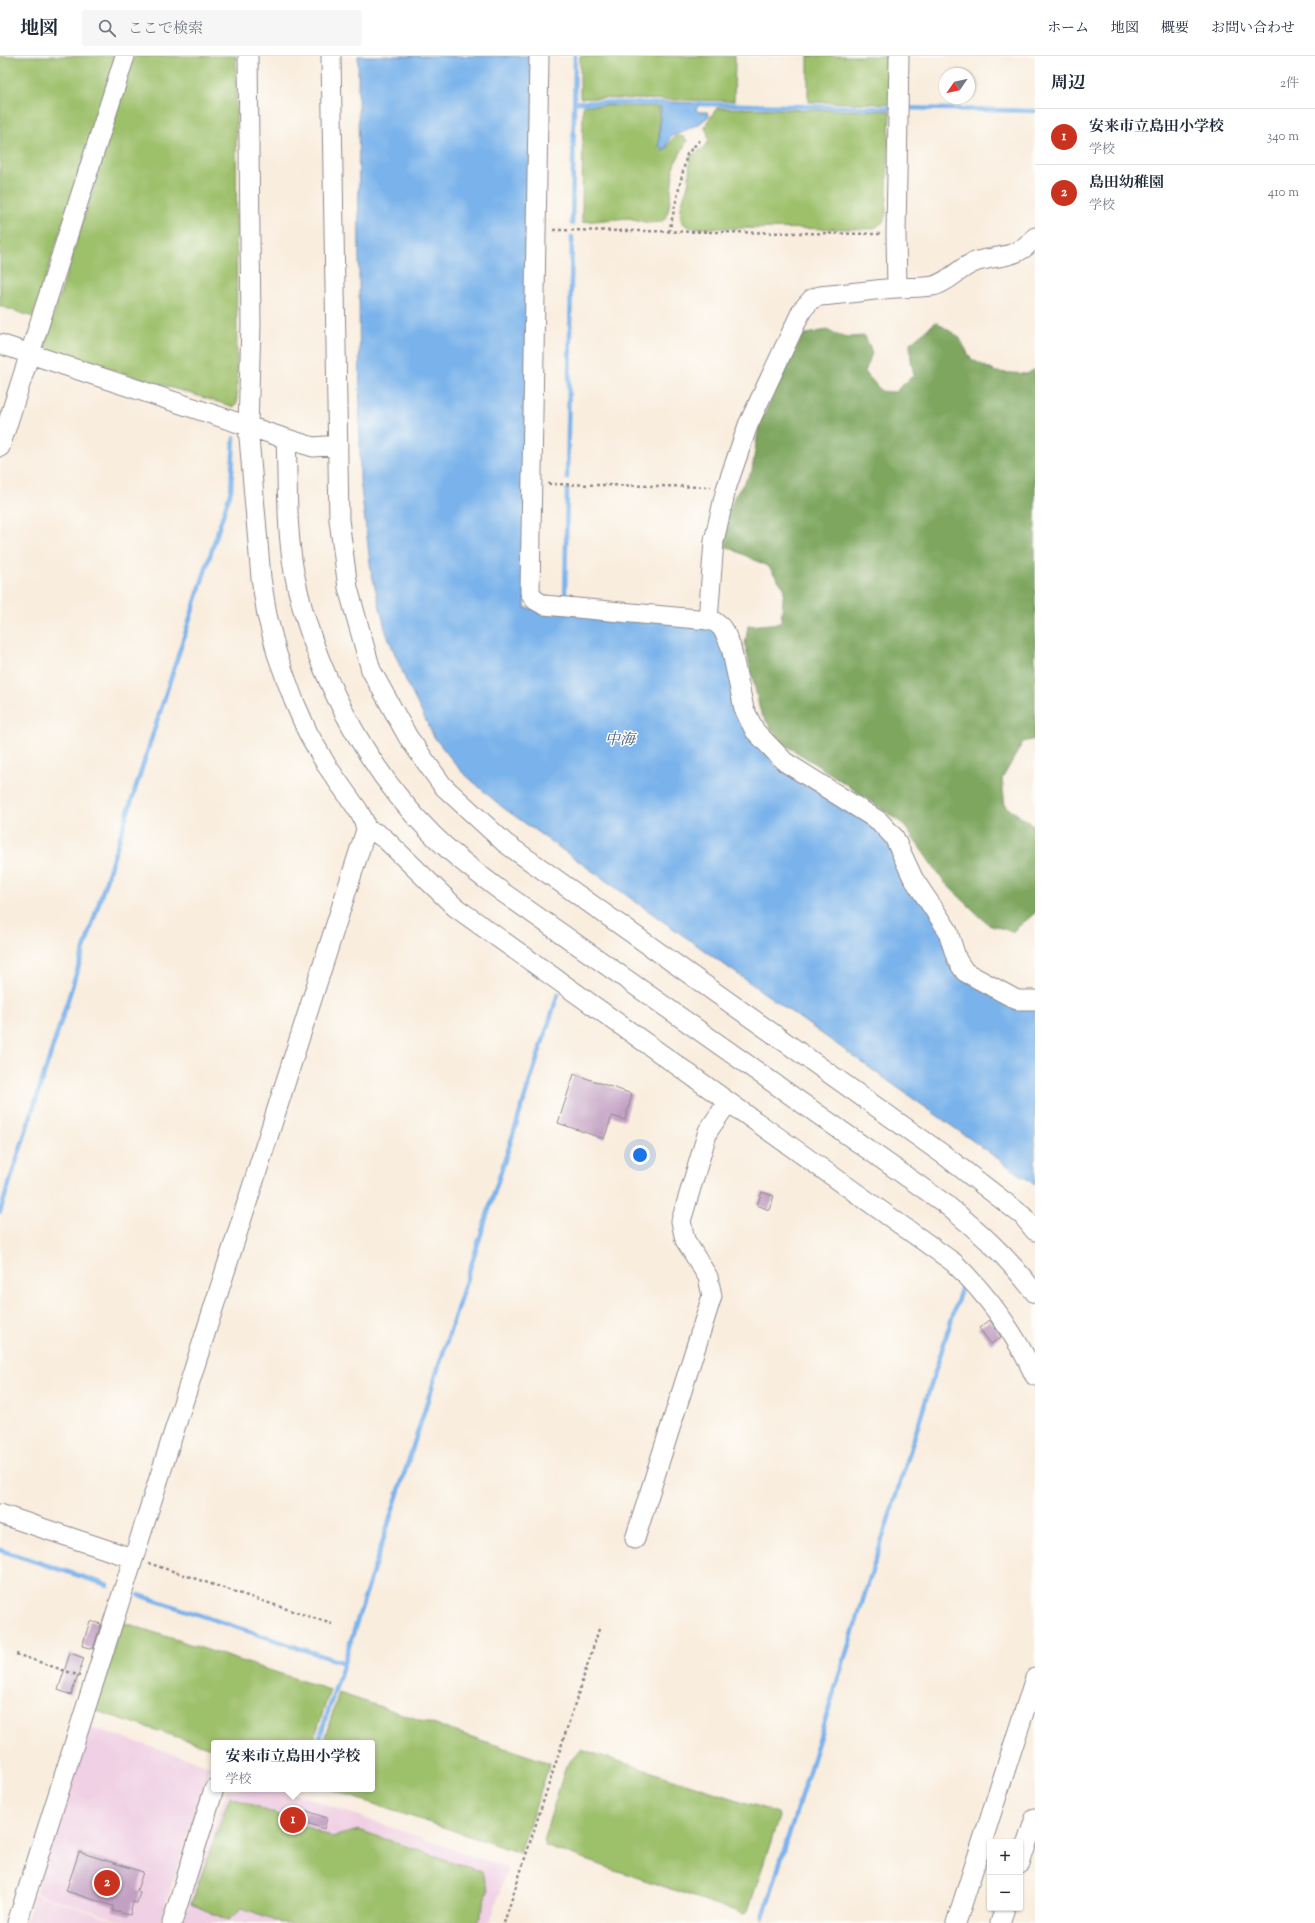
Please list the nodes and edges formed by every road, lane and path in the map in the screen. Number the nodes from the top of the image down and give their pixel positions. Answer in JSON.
{"nodes":[{"id":1,"x":125,"y":56,"type":"edge"},
{"id":2,"x":248,"y":56,"type":"edge"},
{"id":3,"x":330,"y":56,"type":"edge"},
{"id":4,"x":538,"y":56,"type":"edge"},
{"id":5,"x":899,"y":56,"type":"edge"},
{"id":6,"x":701,"y":139,"type":"dead end"},
{"id":7,"x":536,"y":230,"type":"junction"},
{"id":8,"x":669,"y":232,"type":"junction"},
{"id":9,"x":896,"y":234,"type":"junction"},
{"id":10,"x":1035,"y":237,"type":"edge"},
{"id":11,"x":897,"y":288,"type":"junction"},
{"id":12,"x":0,"y":344,"type":"edge"},
{"id":13,"x":30,"y":354,"type":"junction"},
{"id":14,"x":248,"y":426,"type":"junction"},
{"id":15,"x":282,"y":438,"type":"junction"},
{"id":16,"x":338,"y":445,"type":"junction"},
{"id":17,"x":0,"y":447,"type":"edge"},
{"id":18,"x":532,"y":484,"type":"junction"},
{"id":19,"x":712,"y":487,"type":"dead end"},
{"id":20,"x":702,"y":620,"type":"junction"},
{"id":21,"x":366,"y":830,"type":"junction"},
{"id":22,"x":1035,"y":1000,"type":"edge"},
{"id":23,"x":728,"y":1102,"type":"junction"},
{"id":24,"x":1035,"y":1231,"type":"edge"},
{"id":25,"x":1035,"y":1294,"type":"edge"},
{"id":26,"x":1035,"y":1376,"type":"edge"},
{"id":27,"x":0,"y":1514,"type":"edge"},
{"id":28,"x":635,"y":1539,"type":"dead end"},
{"id":29,"x":132,"y":1558,"type":"junction"},
{"id":30,"x":332,"y":1624,"type":"dead end"},
{"id":31,"x":600,"y":1626,"type":"dead end"},
{"id":32,"x":16,"y":1654,"type":"dead end"},
{"id":33,"x":1035,"y":1678,"type":"edge"},
{"id":34,"x":94,"y":1680,"type":"junction"},
{"id":35,"x":213,"y":1792,"type":"edge"},
{"id":36,"x":1035,"y":1818,"type":"edge"},
{"id":37,"x":1023,"y":1855,"type":"edge"},
{"id":38,"x":1004,"y":1911,"type":"edge"},
{"id":39,"x":17,"y":1923,"type":"edge"},
{"id":40,"x":172,"y":1923,"type":"edge"},
{"id":41,"x":504,"y":1923,"type":"edge"},
{"id":42,"x":956,"y":1923,"type":"edge"},
{"id":43,"x":1000,"y":1923,"type":"edge"}],
"edges":[{"from":1,"to":13,"type":"street"},
{"from":2,"to":14,"type":"street"},
{"from":3,"to":16,"type":"street"},
{"from":4,"to":7,"type":"street"},
{"from":5,"to":9,"type":"street"},
{"from":6,"to":8,"type":"path"},
{"from":7,"to":8,"type":"path"},
{"from":7,"to":18,"type":"street"},
{"from":8,"to":9,"type":"path"},
{"from":9,"to":11,"type":"street"},
{"from":10,"to":11,"type":"street"},
{"from":11,"to":20,"type":"street"},
{"from":12,"to":13,"type":"street"},
{"from":13,"to":14,"type":"street"},
{"from":13,"to":17,"type":"street"},
{"from":14,"to":15,"type":"street"},
{"from":14,"to":21,"type":"street"},
{"from":15,"to":16,"type":"street"},
{"from":15,"to":25,"type":"street"},
{"from":16,"to":24,"type":"street"},
{"from":18,"to":19,"type":"path"},
{"from":18,"to":20,"type":"street"},
{"from":20,"to":22,"type":"street"},
{"from":21,"to":23,"type":"street"},
{"from":21,"to":29,"type":"street"},
{"from":23,"to":26,"type":"street"},
{"from":23,"to":28,"type":"street"},
{"from":27,"to":29,"type":"street"},
{"from":29,"to":30,"type":"path"},
{"from":29,"to":34,"type":"street"},
{"from":31,"to":41,"type":"path"},
{"from":32,"to":34,"type":"path"},
{"from":33,"to":42,"type":"street"},
{"from":34,"to":39,"type":"street"},
{"from":35,"to":40,"type":"street"},
{"from":36,"to":37,"type":"street"},
{"from":38,"to":43,"type":"street"}]}
